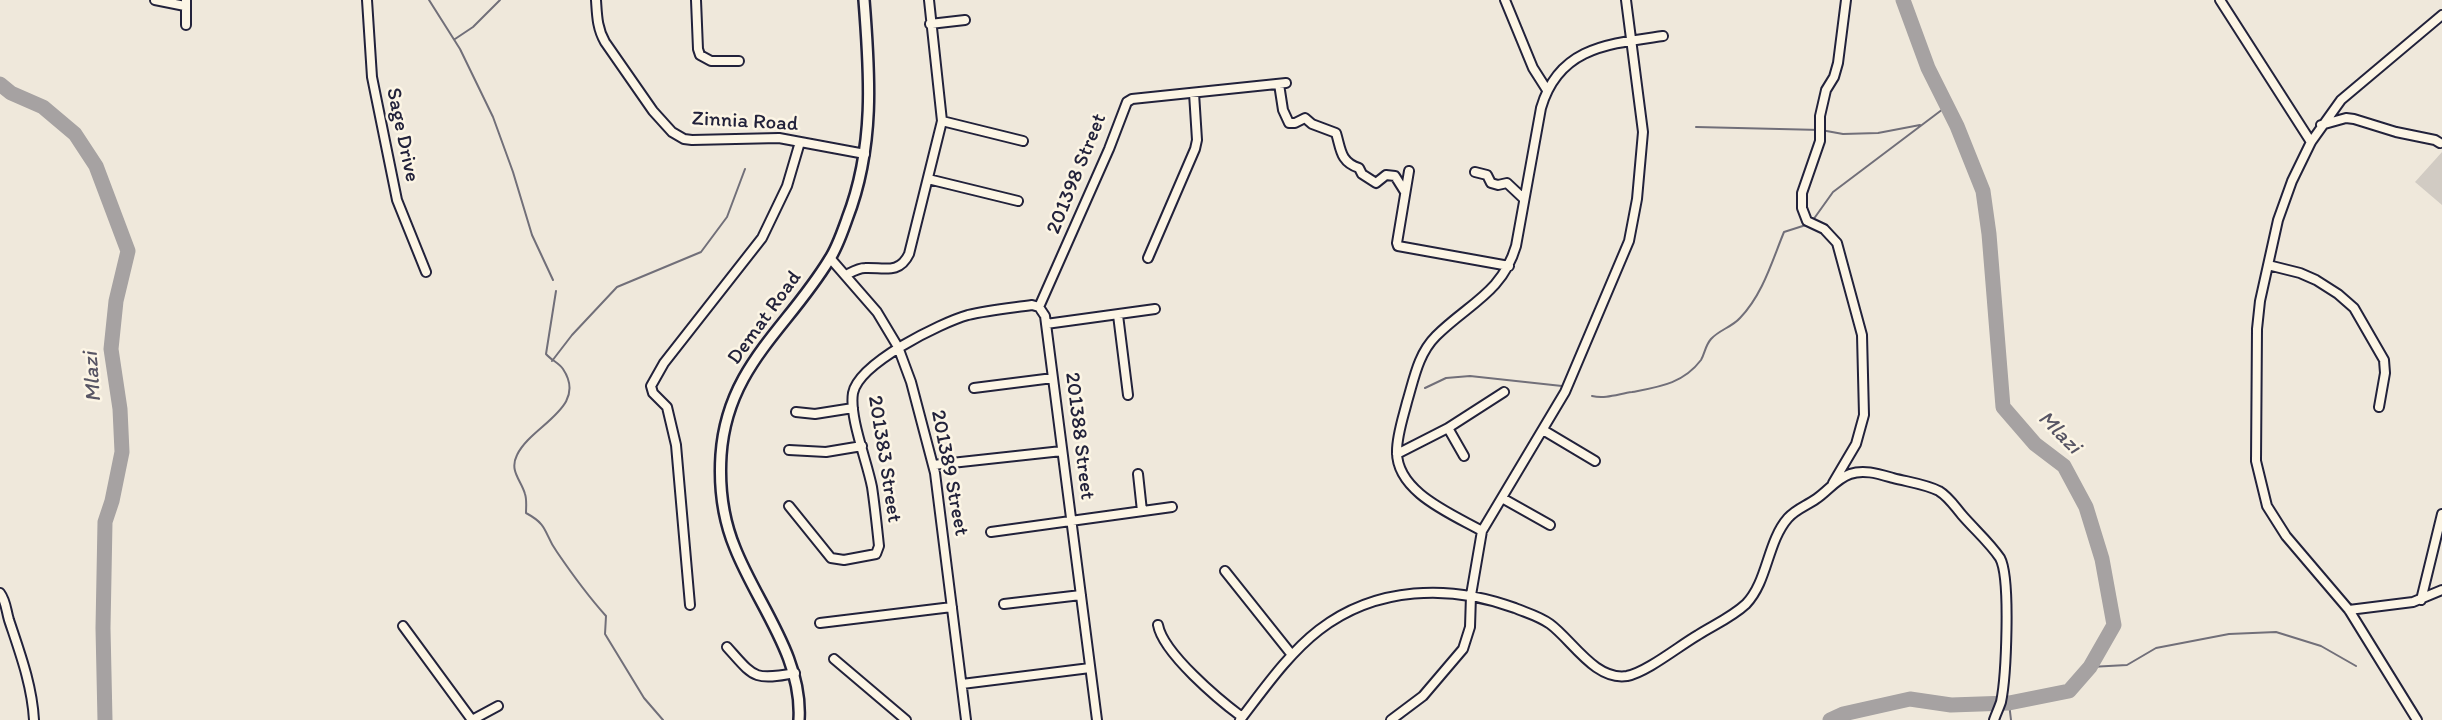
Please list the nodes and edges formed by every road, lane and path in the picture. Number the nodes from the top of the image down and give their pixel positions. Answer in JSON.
{"nodes":[{"id":1,"x":155,"y":0,"type":"edge"},
{"id":2,"x":367,"y":0,"type":"edge"},
{"id":3,"x":596,"y":0,"type":"edge"},
{"id":4,"x":696,"y":0,"type":"edge"},
{"id":5,"x":864,"y":0,"type":"edge"},
{"id":6,"x":929,"y":0,"type":"edge"},
{"id":7,"x":1505,"y":0,"type":"edge"},
{"id":8,"x":1626,"y":0,"type":"edge"},
{"id":9,"x":1846,"y":0,"type":"edge"},
{"id":10,"x":2220,"y":0,"type":"edge"},
{"id":11,"x":185,"y":3,"type":"edge"},
{"id":12,"x":2442,"y":15,"type":"edge"},
{"id":13,"x":965,"y":20,"type":"dead end"},
{"id":14,"x":930,"y":24,"type":"junction"},
{"id":15,"x":186,"y":26,"type":"dead end"},
{"id":16,"x":1663,"y":36,"type":"dead end"},
{"id":17,"x":1630,"y":41,"type":"junction"},
{"id":18,"x":739,"y":61,"type":"dead end"},
{"id":19,"x":1547,"y":90,"type":"junction"},
{"id":20,"x":1194,"y":93,"type":"junction"},
{"id":21,"x":942,"y":121,"type":"junction"},
{"id":22,"x":2321,"y":125,"type":"junction"},
{"id":23,"x":1023,"y":141,"type":"dead end"},
{"id":24,"x":800,"y":142,"type":"junction"},
{"id":25,"x":2311,"y":142,"type":"junction"},
{"id":26,"x":2440,"y":143,"type":"dead end"},
{"id":27,"x":865,"y":154,"type":"junction"},
{"id":28,"x":1409,"y":171,"type":"dead end"},
{"id":29,"x":1475,"y":172,"type":"dead end"},
{"id":30,"x":928,"y":179,"type":"junction"},
{"id":31,"x":1405,"y":192,"type":"junction"},
{"id":32,"x":1524,"y":199,"type":"junction"},
{"id":33,"x":1018,"y":201,"type":"dead end"},
{"id":34,"x":830,"y":258,"type":"junction"},
{"id":35,"x":1148,"y":258,"type":"dead end"},
{"id":36,"x":2268,"y":265,"type":"junction"},
{"id":37,"x":1509,"y":266,"type":"junction"},
{"id":38,"x":426,"y":272,"type":"dead end"},
{"id":39,"x":846,"y":275,"type":"junction"},
{"id":40,"x":1040,"y":307,"type":"junction"},
{"id":41,"x":1155,"y":309,"type":"dead end"},
{"id":42,"x":1118,"y":315,"type":"junction"},
{"id":43,"x":1046,"y":324,"type":"junction"},
{"id":44,"x":898,"y":347,"type":"junction"},
{"id":45,"x":1053,"y":378,"type":"junction"},
{"id":46,"x":974,"y":388,"type":"dead end"},
{"id":47,"x":1504,"y":392,"type":"dead end"},
{"id":48,"x":1128,"y":395,"type":"dead end"},
{"id":49,"x":2379,"y":407,"type":"dead end"},
{"id":50,"x":853,"y":408,"type":"junction"},
{"id":51,"x":796,"y":412,"type":"dead end"},
{"id":52,"x":1448,"y":428,"type":"junction"},
{"id":53,"x":1543,"y":430,"type":"junction"},
{"id":54,"x":862,"y":446,"type":"junction"},
{"id":55,"x":789,"y":450,"type":"dead end"},
{"id":56,"x":1062,"y":451,"type":"junction"},
{"id":57,"x":1396,"y":454,"type":"junction"},
{"id":58,"x":1464,"y":456,"type":"dead end"},
{"id":59,"x":1595,"y":461,"type":"dead end"},
{"id":60,"x":933,"y":465,"type":"junction"},
{"id":61,"x":1138,"y":474,"type":"dead end"},
{"id":62,"x":1832,"y":484,"type":"junction"},
{"id":63,"x":1503,"y":498,"type":"junction"},
{"id":64,"x":789,"y":506,"type":"dead end"},
{"id":65,"x":1172,"y":507,"type":"dead end"},
{"id":66,"x":1142,"y":511,"type":"junction"},
{"id":67,"x":2442,"y":514,"type":"edge"},
{"id":68,"x":1071,"y":522,"type":"junction"},
{"id":69,"x":1550,"y":525,"type":"dead end"},
{"id":70,"x":1482,"y":531,"type":"junction"},
{"id":71,"x":991,"y":532,"type":"dead end"},
{"id":72,"x":1225,"y":572,"type":"dead end"},
{"id":73,"x":2442,"y":590,"type":"edge"},
{"id":74,"x":0,"y":593,"type":"edge"},
{"id":75,"x":1081,"y":595,"type":"junction"},
{"id":76,"x":1471,"y":595,"type":"junction"},
{"id":77,"x":2421,"y":600,"type":"junction"},
{"id":78,"x":690,"y":604,"type":"dead end"},
{"id":79,"x":1004,"y":604,"type":"dead end"},
{"id":80,"x":952,"y":607,"type":"junction"},
{"id":81,"x":2349,"y":610,"type":"junction"},
{"id":82,"x":820,"y":623,"type":"dead end"},
{"id":83,"x":1158,"y":625,"type":"dead end"},
{"id":84,"x":403,"y":626,"type":"dead end"},
{"id":85,"x":727,"y":647,"type":"dead end"},
{"id":86,"x":1292,"y":655,"type":"junction"},
{"id":87,"x":834,"y":659,"type":"dead end"},
{"id":88,"x":1090,"y":668,"type":"junction"},
{"id":89,"x":795,"y":673,"type":"junction"},
{"id":90,"x":962,"y":684,"type":"junction"},
{"id":91,"x":498,"y":706,"type":"dead end"},
{"id":92,"x":1241,"y":719,"type":"edge"},
{"id":93,"x":34,"y":720,"type":"edge"},
{"id":94,"x":472,"y":720,"type":"edge"},
{"id":95,"x":799,"y":720,"type":"edge"},
{"id":96,"x":906,"y":720,"type":"edge"},
{"id":97,"x":966,"y":720,"type":"edge"},
{"id":98,"x":1097,"y":720,"type":"edge"},
{"id":99,"x":1392,"y":720,"type":"edge"},
{"id":100,"x":1994,"y":720,"type":"edge"},
{"id":101,"x":2417,"y":720,"type":"edge"}],
"edges":[{"from":1,"to":11,"type":"street"},
{"from":2,"to":38,"type":"street","name":"Sage Drive"},
{"from":3,"to":24,"type":"street","name":"Zinnia Road"},
{"from":4,"to":18,"type":"street"},
{"from":5,"to":27,"type":"street","name":"Demat Road"},
{"from":6,"to":14,"type":"street"},
{"from":7,"to":19,"type":"street"},
{"from":8,"to":17,"type":"street"},
{"from":9,"to":62,"type":"street"},
{"from":10,"to":25,"type":"street"},
{"from":11,"to":15,"type":"street"},
{"from":12,"to":22,"type":"street"},
{"from":13,"to":14,"type":"street"},
{"from":14,"to":21,"type":"street"},
{"from":16,"to":17,"type":"street"},
{"from":17,"to":19,"type":"street"},
{"from":17,"to":53,"type":"street"},
{"from":19,"to":32,"type":"street"},
{"from":20,"to":31,"type":"street","name":"201398 Street"},
{"from":20,"to":35,"type":"street"},
{"from":20,"to":40,"type":"street","name":"201398 Street"},
{"from":21,"to":23,"type":"street"},
{"from":21,"to":30,"type":"street"},
{"from":22,"to":25,"type":"street"},
{"from":22,"to":26,"type":"street"},
{"from":24,"to":27,"type":"street","name":"Zinnia Road"},
{"from":24,"to":78,"type":"street"},
{"from":25,"to":36,"type":"street"},
{"from":27,"to":34,"type":"street","name":"Demat Road"},
{"from":28,"to":31,"type":"street"},
{"from":29,"to":32,"type":"street"},
{"from":30,"to":33,"type":"street"},
{"from":30,"to":39,"type":"street"},
{"from":31,"to":37,"type":"street"},
{"from":32,"to":37,"type":"street"},
{"from":34,"to":39,"type":"street","name":"201389 Street"},
{"from":34,"to":89,"type":"street","name":"Demat Road"},
{"from":36,"to":49,"type":"street"},
{"from":36,"to":81,"type":"street"},
{"from":37,"to":57,"type":"street"},
{"from":39,"to":44,"type":"street","name":"201389 Street"},
{"from":40,"to":43,"type":"street","name":"201388 Street"},
{"from":40,"to":44,"type":"street"},
{"from":41,"to":42,"type":"street"},
{"from":42,"to":43,"type":"street"},
{"from":42,"to":48,"type":"street"},
{"from":43,"to":45,"type":"street","name":"201388 Street"},
{"from":44,"to":50,"type":"street","name":"201383 Street"},
{"from":44,"to":60,"type":"street","name":"201389 Street"},
{"from":45,"to":46,"type":"street"},
{"from":45,"to":56,"type":"street","name":"201388 Street"},
{"from":47,"to":52,"type":"street"},
{"from":50,"to":51,"type":"street"},
{"from":50,"to":54,"type":"street","name":"201383 Street"},
{"from":52,"to":57,"type":"street"},
{"from":52,"to":58,"type":"street"},
{"from":53,"to":59,"type":"street"},
{"from":53,"to":63,"type":"street"},
{"from":54,"to":55,"type":"street"},
{"from":54,"to":64,"type":"street","name":"201383 Street"},
{"from":56,"to":60,"type":"street"},
{"from":56,"to":68,"type":"street","name":"201388 Street"},
{"from":57,"to":70,"type":"street"},
{"from":60,"to":80,"type":"street","name":"201389 Street"},
{"from":61,"to":66,"type":"street"},
{"from":62,"to":76,"type":"street"},
{"from":62,"to":100,"type":"street"},
{"from":63,"to":69,"type":"street"},
{"from":63,"to":70,"type":"street"},
{"from":65,"to":66,"type":"street"},
{"from":66,"to":68,"type":"street"},
{"from":67,"to":77,"type":"street"},
{"from":68,"to":71,"type":"street"},
{"from":68,"to":75,"type":"street","name":"201388 Street"},
{"from":70,"to":76,"type":"street"},
{"from":72,"to":86,"type":"street"},
{"from":73,"to":77,"type":"street"},
{"from":74,"to":93,"type":"street"},
{"from":75,"to":79,"type":"street"},
{"from":75,"to":88,"type":"street","name":"201388 Street"},
{"from":76,"to":86,"type":"street"},
{"from":76,"to":99,"type":"street"},
{"from":77,"to":81,"type":"street"},
{"from":80,"to":82,"type":"street"},
{"from":80,"to":90,"type":"street","name":"201389 Street"},
{"from":81,"to":101,"type":"street"},
{"from":83,"to":92,"type":"street"},
{"from":84,"to":94,"type":"street"},
{"from":85,"to":89,"type":"street"},
{"from":86,"to":92,"type":"street"},
{"from":87,"to":96,"type":"street"},
{"from":88,"to":90,"type":"street"},
{"from":88,"to":98,"type":"street","name":"201388 Street"},
{"from":89,"to":95,"type":"street","name":"Demat Road"},
{"from":90,"to":97,"type":"street","name":"201389 Street"},
{"from":91,"to":94,"type":"street"}]}
